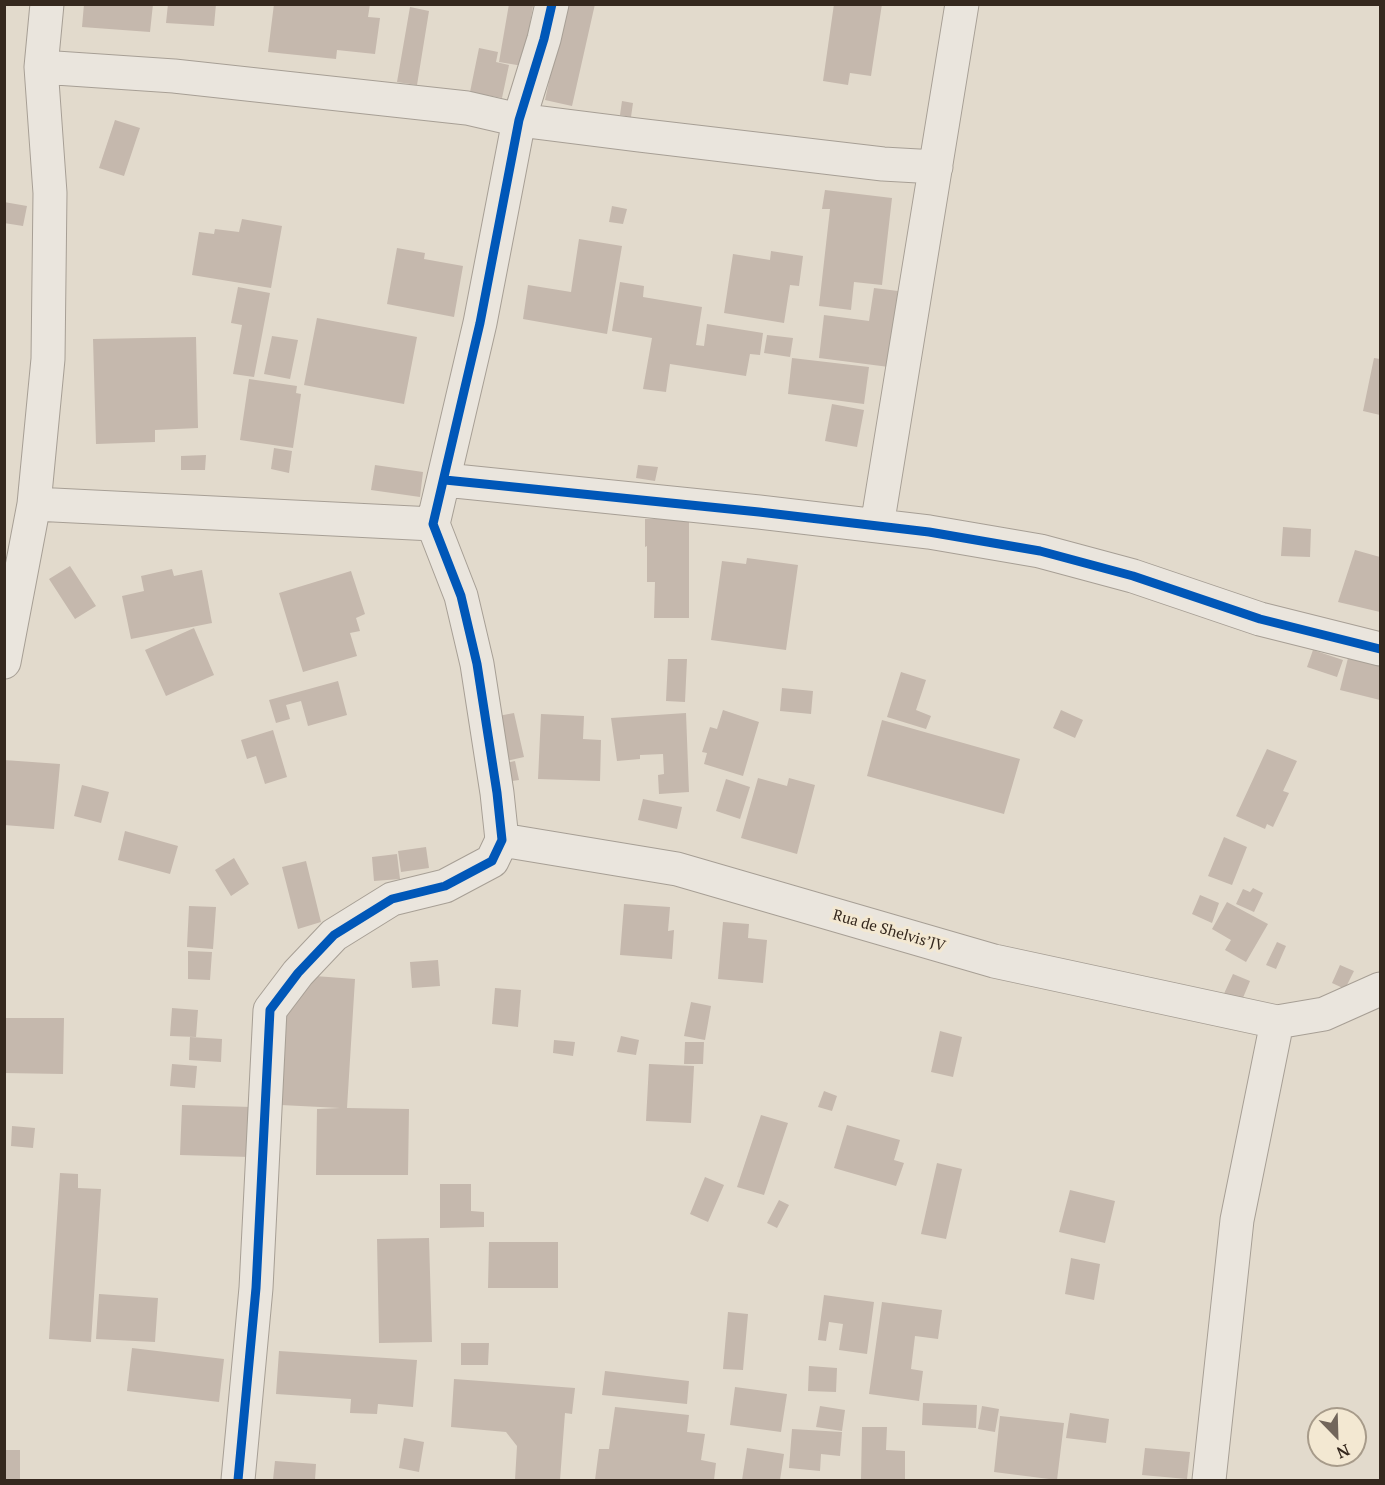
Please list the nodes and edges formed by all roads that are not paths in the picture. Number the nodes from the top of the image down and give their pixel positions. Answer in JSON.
{"nodes":[{"id":1,"x":47,"y":4,"type":"edge"},
{"id":2,"x":552,"y":4,"type":"edge"},
{"id":3,"x":962,"y":4,"type":"edge"},
{"id":4,"x":41,"y":67,"type":"junction"},
{"id":5,"x":519,"y":120,"type":"junction"},
{"id":6,"x":936,"y":167,"type":"junction"},
{"id":7,"x":445,"y":480,"type":"junction"},
{"id":8,"x":34,"y":504,"type":"junction"},
{"id":9,"x":433,"y":524,"type":"junction"},
{"id":10,"x":877,"y":526,"type":"junction"},
{"id":11,"x":1380,"y":650,"type":"edge"},
{"id":12,"x":4,"y":662,"type":"edge"},
{"id":13,"x":502,"y":840,"type":"junction"},
{"id":14,"x":1380,"y":989,"type":"edge"},
{"id":15,"x":1277,"y":1022,"type":"junction"},
{"id":16,"x":238,"y":1480,"type":"edge"},
{"id":17,"x":1209,"y":1480,"type":"edge"}],
"edges":[{"from":1,"to":4,"type":"street"},
{"from":2,"to":5,"type":"street"},
{"from":3,"to":6,"type":"street"},
{"from":4,"to":5,"type":"street"},
{"from":4,"to":8,"type":"street"},
{"from":5,"to":6,"type":"street"},
{"from":5,"to":7,"type":"street"},
{"from":6,"to":10,"type":"street"},
{"from":7,"to":9,"type":"street"},
{"from":7,"to":10,"type":"street"},
{"from":8,"to":9,"type":"street"},
{"from":8,"to":12,"type":"street"},
{"from":9,"to":13,"type":"street"},
{"from":10,"to":11,"type":"street"},
{"from":13,"to":15,"type":"street","name":"Rua de Shelvis’JV"},
{"from":13,"to":16,"type":"street"},
{"from":14,"to":15,"type":"street"},
{"from":15,"to":17,"type":"street"}]}
